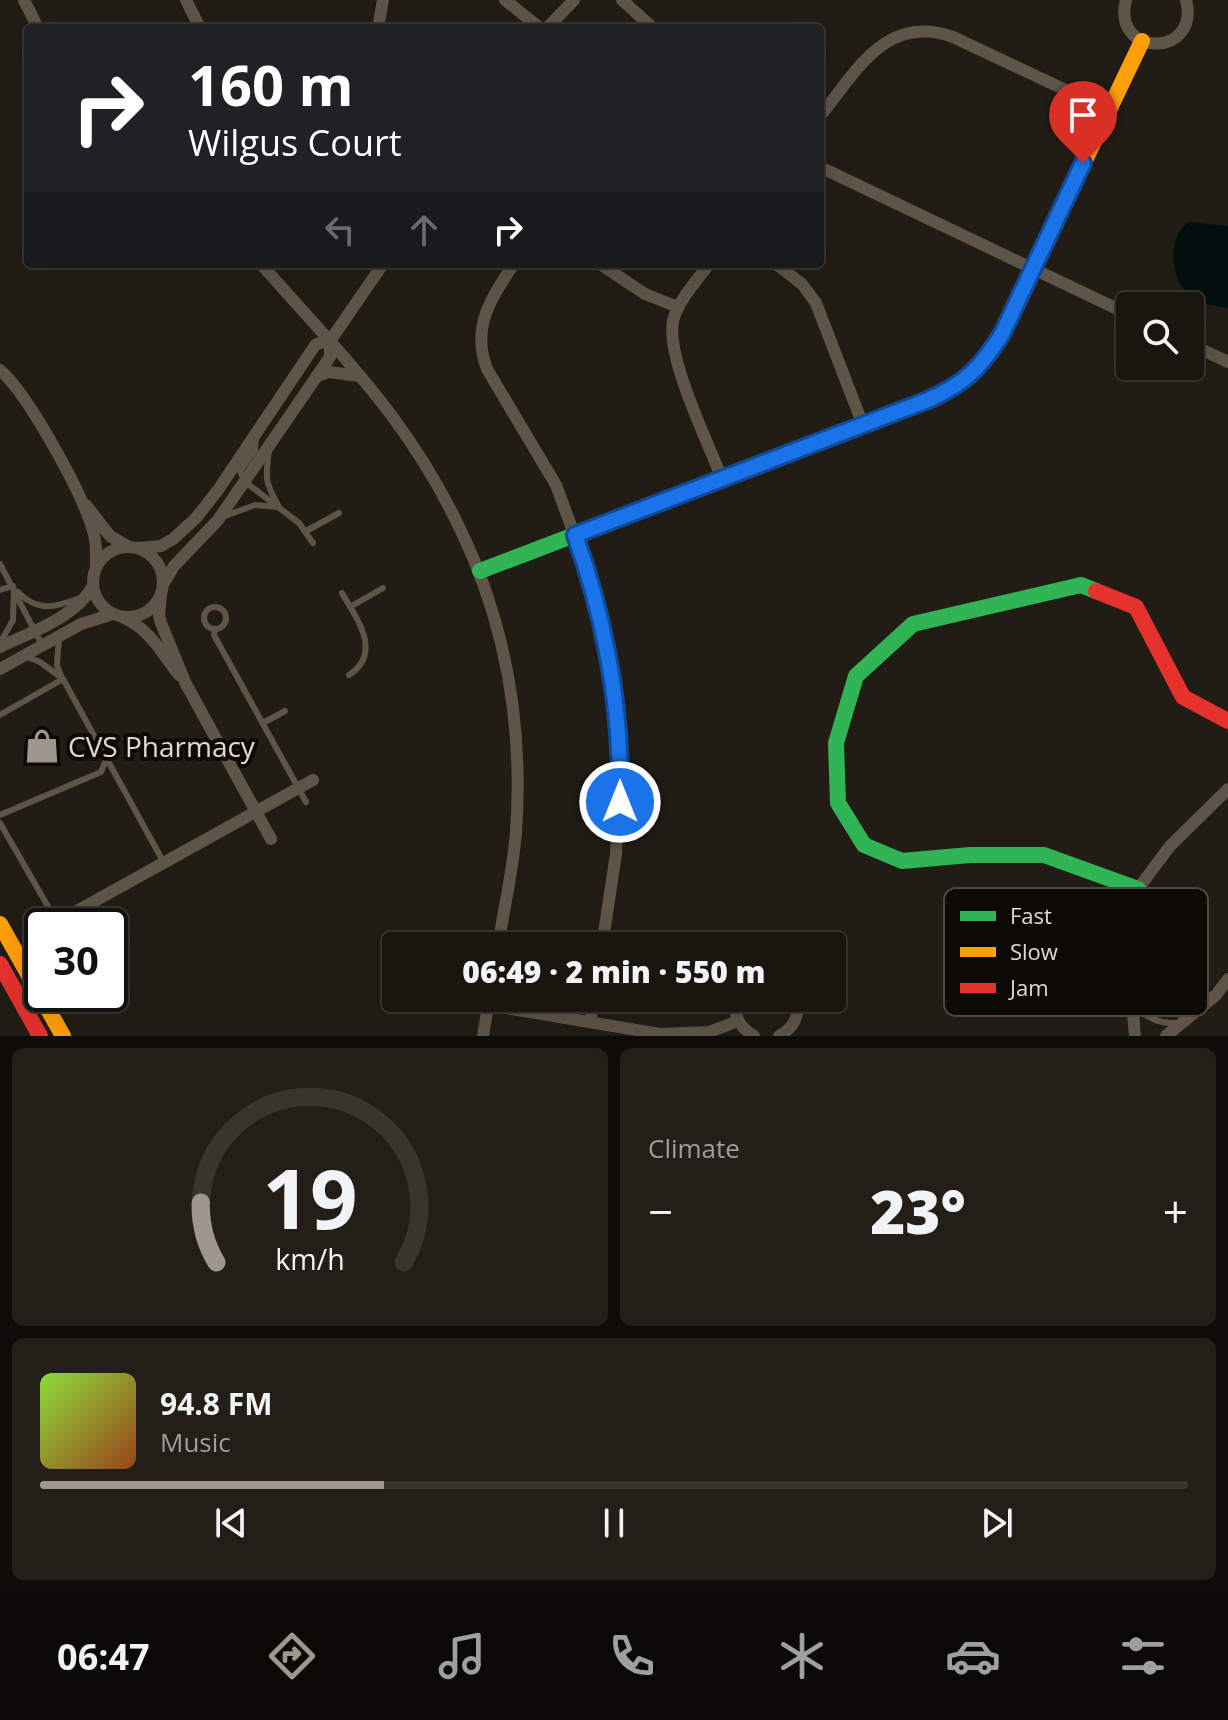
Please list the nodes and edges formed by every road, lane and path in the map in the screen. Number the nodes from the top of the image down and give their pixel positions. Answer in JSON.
{"nodes":[{"id":1,"x":24,"y":0,"type":"edge"},
{"id":2,"x":186,"y":0,"type":"edge"},
{"id":3,"x":383,"y":0,"type":"edge"},
{"id":4,"x":505,"y":0,"type":"edge"},
{"id":5,"x":574,"y":0,"type":"edge"},
{"id":6,"x":622,"y":0,"type":"edge"},
{"id":7,"x":1126,"y":0,"type":"edge"},
{"id":8,"x":1186,"y":0,"type":"edge"},
{"id":9,"x":36,"y":24,"type":"edge"},
{"id":10,"x":198,"y":24,"type":"edge"},
{"id":11,"x":379,"y":24,"type":"edge"},
{"id":12,"x":535,"y":24,"type":"edge"},
{"id":13,"x":551,"y":24,"type":"edge"},
{"id":14,"x":649,"y":24,"type":"edge"},
{"id":15,"x":1142,"y":41,"type":"junction"},
{"id":16,"x":1108,"y":110,"type":"junction"},
{"id":17,"x":824,"y":111,"type":"edge"},
{"id":18,"x":824,"y":169,"type":"edge"},
{"id":19,"x":265,"y":268,"type":"edge"},
{"id":20,"x":380,"y":268,"type":"edge"},
{"id":21,"x":511,"y":268,"type":"edge"},
{"id":22,"x":606,"y":268,"type":"edge"},
{"id":23,"x":706,"y":268,"type":"edge"},
{"id":24,"x":781,"y":268,"type":"edge"},
{"id":25,"x":1034,"y":269,"type":"junction"},
{"id":26,"x":678,"y":307,"type":"junction"},
{"id":27,"x":1116,"y":308,"type":"edge"},
{"id":28,"x":330,"y":341,"type":"junction"},
{"id":29,"x":1204,"y":351,"type":"edge"},
{"id":30,"x":1228,"y":362,"type":"edge"},
{"id":31,"x":0,"y":370,"type":"edge"},
{"id":32,"x":359,"y":376,"type":"junction"},
{"id":33,"x":315,"y":378,"type":"junction"},
{"id":34,"x":863,"y":425,"type":"junction"},
{"id":35,"x":256,"y":434,"type":"junction"},
{"id":36,"x":270,"y":444,"type":"junction"},
{"id":37,"x":722,"y":479,"type":"junction"},
{"id":38,"x":244,"y":481,"type":"junction"},
{"id":39,"x":83,"y":501,"type":"junction"},
{"id":40,"x":279,"y":507,"type":"junction"},
{"id":41,"x":339,"y":513,"type":"dead end"},
{"id":42,"x":218,"y":520,"type":"junction"},
{"id":43,"x":306,"y":531,"type":"junction"},
{"id":44,"x":575,"y":535,"type":"junction"},
{"id":45,"x":313,"y":543,"type":"dead end"},
{"id":46,"x":133,"y":547,"type":"junction"},
{"id":47,"x":0,"y":564,"type":"edge"},
{"id":48,"x":96,"y":568,"type":"junction"},
{"id":49,"x":480,"y":571,"type":"junction"},
{"id":50,"x":13,"y":586,"type":"junction"},
{"id":51,"x":383,"y":588,"type":"dead end"},
{"id":52,"x":162,"y":589,"type":"junction"},
{"id":53,"x":0,"y":590,"type":"edge"},
{"id":54,"x":90,"y":590,"type":"junction"},
{"id":55,"x":342,"y":593,"type":"dead end"},
{"id":56,"x":350,"y":607,"type":"junction"},
{"id":57,"x":118,"y":616,"type":"junction"},
{"id":58,"x":215,"y":629,"type":"dead end"},
{"id":59,"x":35,"y":631,"type":"junction"},
{"id":60,"x":59,"y":636,"type":"junction"},
{"id":61,"x":0,"y":645,"type":"edge"},
{"id":62,"x":42,"y":645,"type":"junction"},
{"id":63,"x":23,"y":656,"type":"junction"},
{"id":64,"x":0,"y":669,"type":"edge"},
{"id":65,"x":349,"y":675,"type":"dead end"},
{"id":66,"x":63,"y":679,"type":"junction"},
{"id":67,"x":186,"y":684,"type":"junction"},
{"id":68,"x":285,"y":711,"type":"dead end"},
{"id":69,"x":0,"y":715,"type":"edge"},
{"id":70,"x":1228,"y":721,"type":"edge"},
{"id":71,"x":263,"y":723,"type":"junction"},
{"id":72,"x":106,"y":760,"type":"junction"},
{"id":73,"x":313,"y":780,"type":"dead end"},
{"id":74,"x":298,"y":788,"type":"junction"},
{"id":75,"x":1228,"y":789,"type":"edge"},
{"id":76,"x":306,"y":802,"type":"dead end"},
{"id":77,"x":1220,"y":804,"type":"edge"},
{"id":78,"x":256,"y":812,"type":"junction"},
{"id":79,"x":0,"y":815,"type":"edge"},
{"id":80,"x":0,"y":823,"type":"edge"},
{"id":81,"x":271,"y":839,"type":"dead end"},
{"id":82,"x":164,"y":863,"type":"junction"},
{"id":83,"x":1135,"y":888,"type":"edge"},
{"id":84,"x":1139,"y":888,"type":"edge"},
{"id":85,"x":45,"y":908,"type":"edge"},
{"id":86,"x":83,"y":908,"type":"edge"},
{"id":87,"x":0,"y":924,"type":"edge"},
{"id":88,"x":500,"y":932,"type":"edge"},
{"id":89,"x":604,"y":932,"type":"edge"},
{"id":90,"x":0,"y":964,"type":"edge"},
{"id":91,"x":24,"y":967,"type":"edge"},
{"id":92,"x":1228,"y":979,"type":"edge"},
{"id":93,"x":1208,"y":1001,"type":"edge"},
{"id":94,"x":49,"y":1012,"type":"edge"},
{"id":95,"x":487,"y":1012,"type":"edge"},
{"id":96,"x":542,"y":1012,"type":"edge"},
{"id":97,"x":592,"y":1012,"type":"edge"},
{"id":98,"x":736,"y":1012,"type":"edge"},
{"id":99,"x":797,"y":1012,"type":"edge"},
{"id":100,"x":1133,"y":1016,"type":"edge"},
{"id":101,"x":1146,"y":1016,"type":"edge"},
{"id":102,"x":1189,"y":1016,"type":"edge"},
{"id":103,"x":738,"y":1021,"type":"junction"},
{"id":104,"x":590,"y":1022,"type":"junction"},
{"id":105,"x":1180,"y":1023,"type":"junction"},
{"id":106,"x":40,"y":1036,"type":"edge"},
{"id":107,"x":63,"y":1036,"type":"edge"},
{"id":108,"x":483,"y":1036,"type":"edge"},
{"id":109,"x":754,"y":1036,"type":"edge"},
{"id":110,"x":779,"y":1036,"type":"edge"},
{"id":111,"x":1135,"y":1036,"type":"edge"},
{"id":112,"x":1166,"y":1036,"type":"edge"}],
"edges":[{"from":1,"to":9,"type":"street"},
{"from":2,"to":10,"type":"street"},
{"from":3,"to":11,"type":"street"},
{"from":4,"to":12,"type":"street"},
{"from":5,"to":13,"type":"street"},
{"from":6,"to":14,"type":"street"},
{"from":7,"to":15,"type":"street"},
{"from":8,"to":15,"type":"street"},
{"from":15,"to":16,"type":"street"},
{"from":16,"to":17,"type":"street"},
{"from":16,"to":25,"type":"street"},
{"from":18,"to":25,"type":"street"},
{"from":19,"to":28,"type":"street"},
{"from":20,"to":28,"type":"street"},
{"from":21,"to":44,"type":"street"},
{"from":22,"to":26,"type":"street"},
{"from":23,"to":26,"type":"street"},
{"from":24,"to":34,"type":"street"},
{"from":25,"to":27,"type":"street"},
{"from":25,"to":34,"type":"street"},
{"from":26,"to":37,"type":"street"},
{"from":28,"to":32,"type":"street"},
{"from":28,"to":33,"type":"street"},
{"from":28,"to":35,"type":"street"},
{"from":29,"to":30,"type":"street"},
{"from":31,"to":39,"type":"street"},
{"from":32,"to":33,"type":"street"},
{"from":32,"to":49,"type":"street"},
{"from":33,"to":36,"type":"street"},
{"from":34,"to":37,"type":"street"},
{"from":35,"to":38,"type":"lane"},
{"from":35,"to":46,"type":"street"},
{"from":36,"to":38,"type":"street"},
{"from":36,"to":40,"type":"lane"},
{"from":37,"to":44,"type":"street"},
{"from":38,"to":40,"type":"lane"},
{"from":38,"to":42,"type":"street"},
{"from":39,"to":46,"type":"street"},
{"from":39,"to":48,"type":"street"},
{"from":40,"to":42,"type":"lane"},
{"from":40,"to":43,"type":"lane"},
{"from":41,"to":43,"type":"lane"},
{"from":42,"to":52,"type":"street"},
{"from":43,"to":45,"type":"lane"},
{"from":44,"to":49,"type":"street"},
{"from":44,"to":89,"type":"street"},
{"from":46,"to":48,"type":"street"},
{"from":46,"to":52,"type":"street"},
{"from":47,"to":50,"type":"lane"},
{"from":48,"to":54,"type":"street"},
{"from":49,"to":88,"type":"street"},
{"from":50,"to":53,"type":"lane"},
{"from":50,"to":54,"type":"lane"},
{"from":50,"to":59,"type":"lane"},
{"from":50,"to":61,"type":"lane"},
{"from":51,"to":56,"type":"lane"},
{"from":52,"to":57,"type":"street"},
{"from":52,"to":67,"type":"street"},
{"from":54,"to":57,"type":"street"},
{"from":54,"to":59,"type":"street"},
{"from":55,"to":56,"type":"lane"},
{"from":56,"to":65,"type":"lane"},
{"from":57,"to":60,"type":"street"},
{"from":57,"to":67,"type":"street"},
{"from":58,"to":71,"type":"lane"},
{"from":59,"to":61,"type":"street"},
{"from":59,"to":62,"type":"lane"},
{"from":60,"to":62,"type":"street"},
{"from":60,"to":66,"type":"lane"},
{"from":62,"to":63,"type":"street"},
{"from":63,"to":64,"type":"street"},
{"from":63,"to":66,"type":"lane"},
{"from":66,"to":69,"type":"lane"},
{"from":66,"to":72,"type":"lane"},
{"from":67,"to":78,"type":"street"},
{"from":68,"to":71,"type":"lane"},
{"from":70,"to":83,"type":"street"},
{"from":71,"to":74,"type":"lane"},
{"from":72,"to":79,"type":"lane"},
{"from":72,"to":82,"type":"lane"},
{"from":73,"to":74,"type":"street"},
{"from":74,"to":76,"type":"lane"},
{"from":74,"to":78,"type":"street"},
{"from":75,"to":77,"type":"street"},
{"from":77,"to":84,"type":"street"},
{"from":78,"to":81,"type":"street"},
{"from":78,"to":82,"type":"street"},
{"from":80,"to":85,"type":"lane"},
{"from":82,"to":86,"type":"street"},
{"from":87,"to":91,"type":"street"},
{"from":90,"to":106,"type":"street"},
{"from":92,"to":93,"type":"street"},
{"from":94,"to":107,"type":"street"},
{"from":95,"to":108,"type":"street"},
{"from":96,"to":104,"type":"street"},
{"from":97,"to":104,"type":"street"},
{"from":98,"to":103,"type":"street"},
{"from":99,"to":110,"type":"street"},
{"from":100,"to":111,"type":"street"},
{"from":101,"to":105,"type":"lane"},
{"from":102,"to":105,"type":"street"},
{"from":103,"to":104,"type":"street"},
{"from":103,"to":109,"type":"street"},
{"from":105,"to":112,"type":"street"}]}
